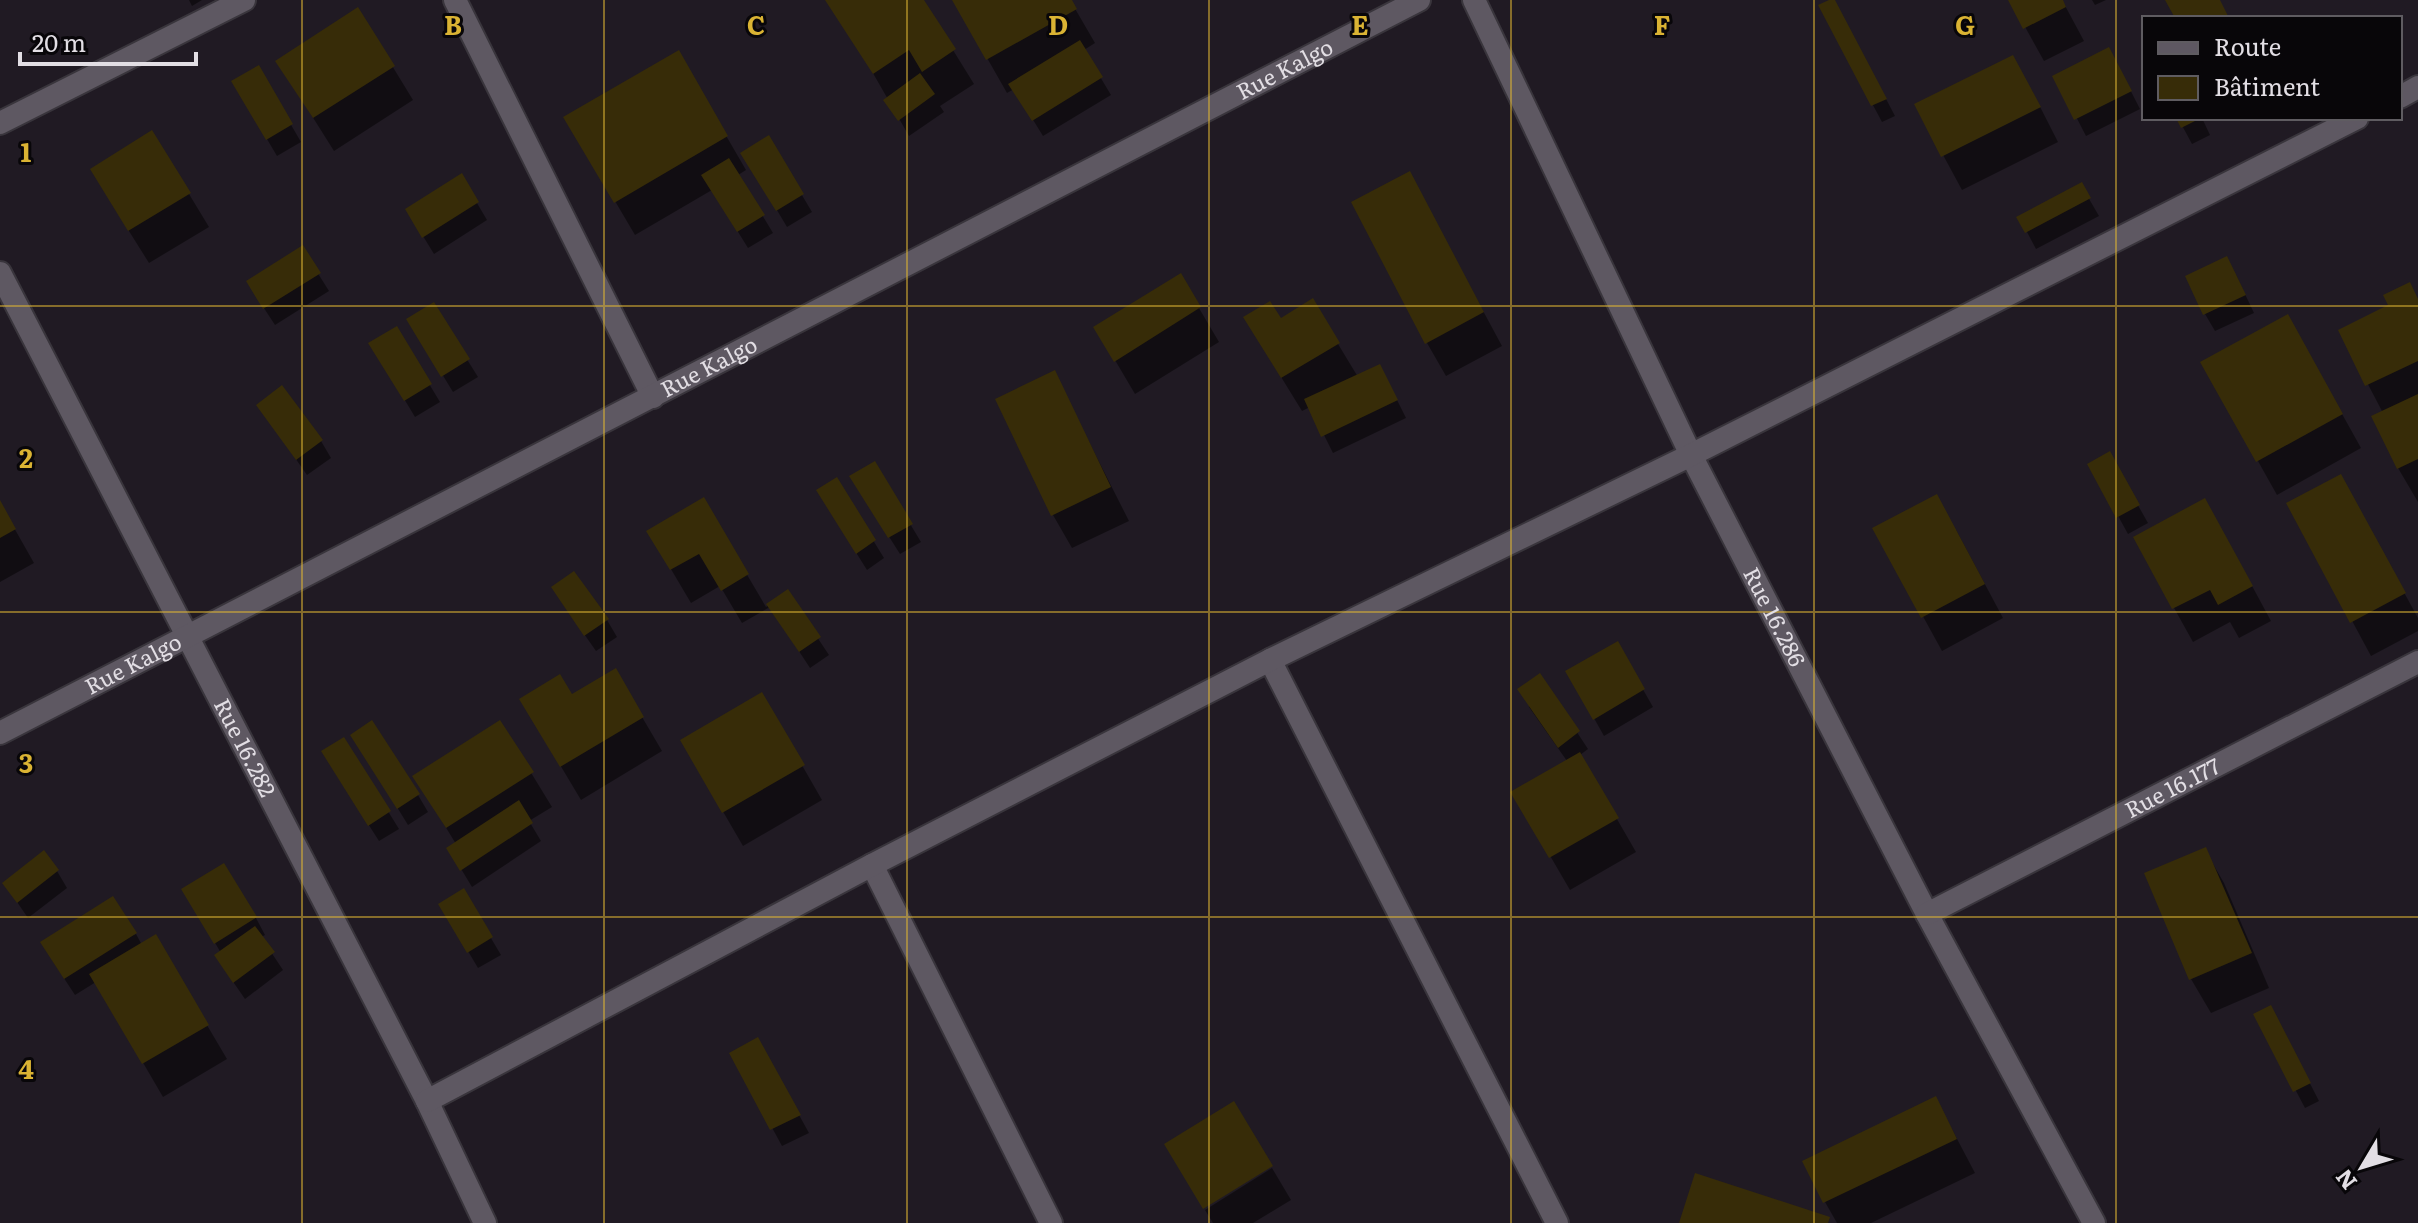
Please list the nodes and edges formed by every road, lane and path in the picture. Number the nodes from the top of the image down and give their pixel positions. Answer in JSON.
{"nodes":[{"id":1,"x":244,"y":0,"type":"edge"},
{"id":2,"x":455,"y":0,"type":"edge"},
{"id":3,"x":1419,"y":0,"type":"edge"},
{"id":4,"x":1474,"y":0,"type":"edge"},
{"id":5,"x":2353,"y":120,"type":"edge"},
{"id":6,"x":0,"y":123,"type":"edge"},
{"id":7,"x":0,"y":273,"type":"edge"},
{"id":8,"x":653,"y":397,"type":"junction"},
{"id":9,"x":1691,"y":455,"type":"junction"},
{"id":10,"x":187,"y":640,"type":"junction"},
{"id":11,"x":1270,"y":660,"type":"junction"},
{"id":12,"x":2416,"y":667,"type":"edge"},
{"id":13,"x":0,"y":733,"type":"edge"},
{"id":14,"x":872,"y":865,"type":"junction"},
{"id":15,"x":1927,"y":914,"type":"junction"},
{"id":16,"x":427,"y":1101,"type":"junction"},
{"id":17,"x":485,"y":1223,"type":"edge"},
{"id":18,"x":1051,"y":1223,"type":"edge"},
{"id":19,"x":1557,"y":1223,"type":"edge"},
{"id":20,"x":2094,"y":1223,"type":"edge"}],
"edges":[{"from":1,"to":6,"type":"street"},
{"from":2,"to":8,"type":"street"},
{"from":3,"to":8,"type":"street","name":"Rue Kalgo"},
{"from":4,"to":9,"type":"street","name":"Rue 16.286"},
{"from":5,"to":9,"type":"street"},
{"from":7,"to":10,"type":"street","name":"Rue 16.282"},
{"from":8,"to":10,"type":"street","name":"Rue Kalgo"},
{"from":9,"to":11,"type":"street"},
{"from":9,"to":15,"type":"street","name":"Rue 16.286"},
{"from":10,"to":13,"type":"street","name":"Rue Kalgo"},
{"from":10,"to":16,"type":"street","name":"Rue 16.282"},
{"from":11,"to":14,"type":"street"},
{"from":11,"to":19,"type":"street"},
{"from":12,"to":15,"type":"street","name":"Rue 16.177"},
{"from":14,"to":16,"type":"street"},
{"from":14,"to":18,"type":"street"},
{"from":15,"to":20,"type":"street","name":"Rue 16.286"},
{"from":16,"to":17,"type":"street","name":"Rue 16.282"}]}
